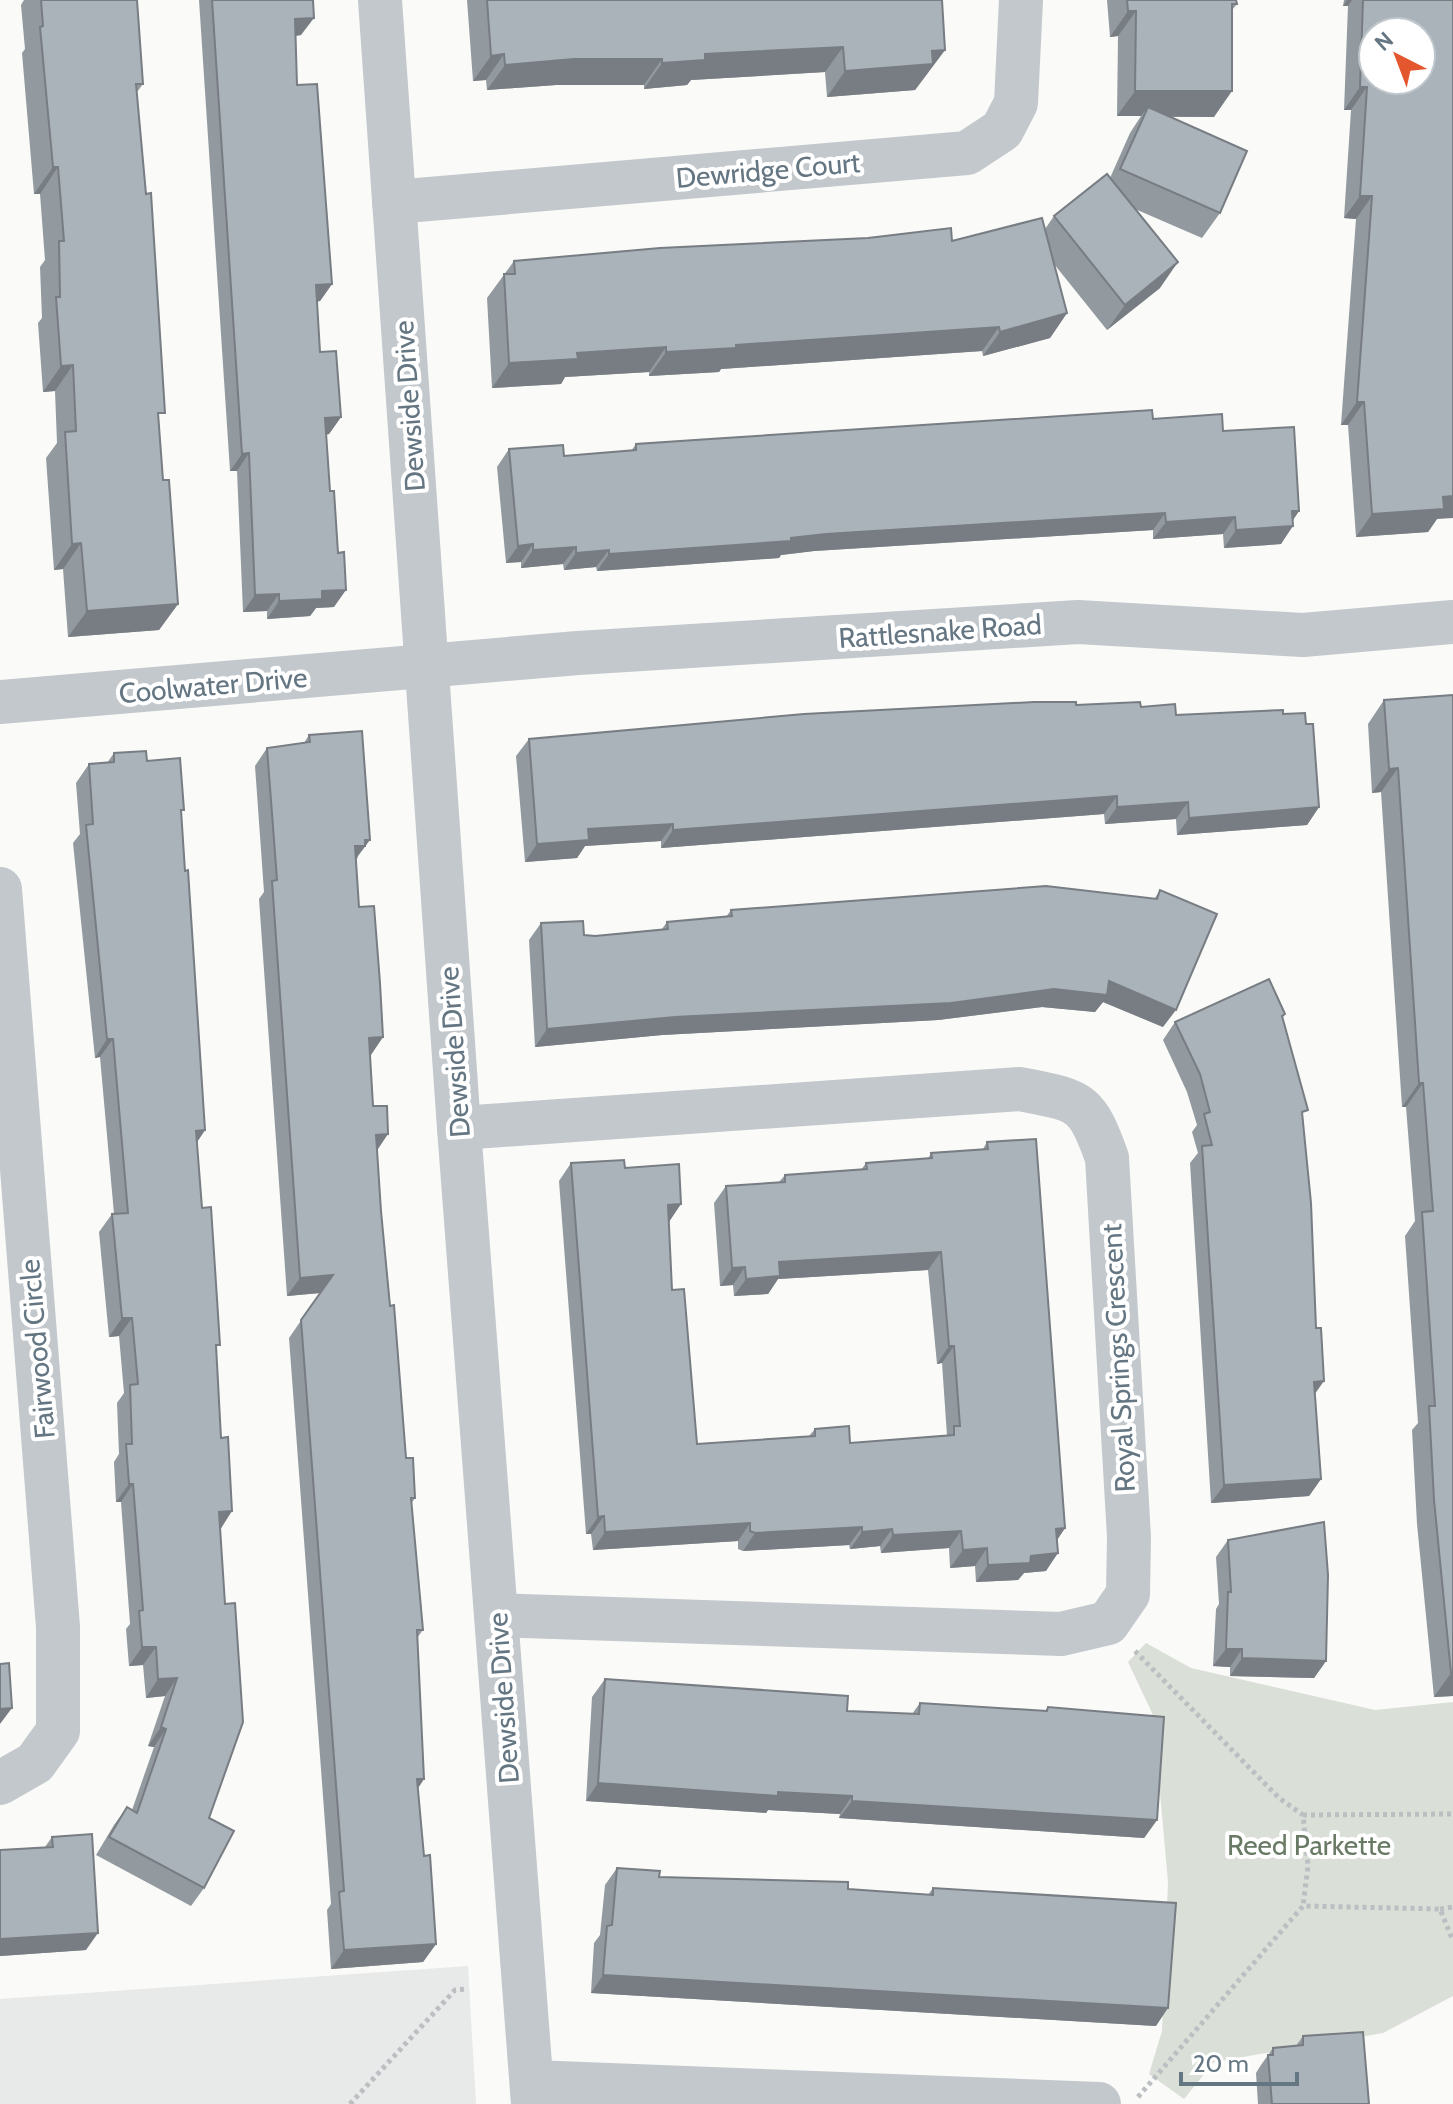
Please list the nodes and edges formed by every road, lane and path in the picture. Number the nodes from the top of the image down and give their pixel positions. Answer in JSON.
{"nodes":[{"id":1,"x":380,"y":0,"type":"edge"},
{"id":2,"x":1021,"y":0,"type":"edge"},
{"id":3,"x":394,"y":202,"type":"junction"},
{"id":4,"x":1453,"y":622,"type":"edge"},
{"id":5,"x":426,"y":667,"type":"junction"},
{"id":6,"x":0,"y":702,"type":"edge"},
{"id":7,"x":0,"y":889,"type":"edge"},
{"id":8,"x":459,"y":1128,"type":"junction"},
{"id":9,"x":496,"y":1615,"type":"junction"},
{"id":10,"x":1108,"y":1623,"type":"junction"},
{"id":11,"x":0,"y":1783,"type":"edge"},
{"id":12,"x":1453,"y":1814,"type":"edge"},
{"id":13,"x":1303,"y":1815,"type":"junction"},
{"id":14,"x":1303,"y":1906,"type":"junction"},
{"id":15,"x":1453,"y":1907,"type":"edge"},
{"id":16,"x":1440,"y":1909,"type":"junction"},
{"id":17,"x":1453,"y":1941,"type":"edge"},
{"id":18,"x":468,"y":1989,"type":"dead end"},
{"id":19,"x":532,"y":2093,"type":"edge"},
{"id":20,"x":350,"y":2104,"type":"edge"},
{"id":21,"x":1099,"y":2104,"type":"edge"},
{"id":22,"x":1132,"y":2104,"type":"edge"}],
"edges":[{"from":1,"to":3,"type":"street","name":"Dewside Drive"},
{"from":2,"to":3,"type":"street","name":"Dewridge Court"},
{"from":3,"to":5,"type":"street","name":"Dewside Drive"},
{"from":4,"to":5,"type":"street","name":"Rattlesnake Road"},
{"from":5,"to":6,"type":"street","name":"Coolwater Drive"},
{"from":5,"to":8,"type":"street","name":"Dewside Drive"},
{"from":7,"to":11,"type":"street","name":"Fairwood Circle"},
{"from":8,"to":9,"type":"street","name":"Dewside Drive"},
{"from":8,"to":10,"type":"street","name":"Royal Springs Crescent"},
{"from":9,"to":10,"type":"street"},
{"from":9,"to":19,"type":"street","name":"Dewside Drive"},
{"from":10,"to":13,"type":"path"},
{"from":12,"to":13,"type":"path"},
{"from":13,"to":14,"type":"path"},
{"from":14,"to":16,"type":"path"},
{"from":14,"to":22,"type":"path"},
{"from":15,"to":16,"type":"path"},
{"from":16,"to":17,"type":"path"},
{"from":18,"to":20,"type":"path"},
{"from":19,"to":21,"type":"street"}]}
